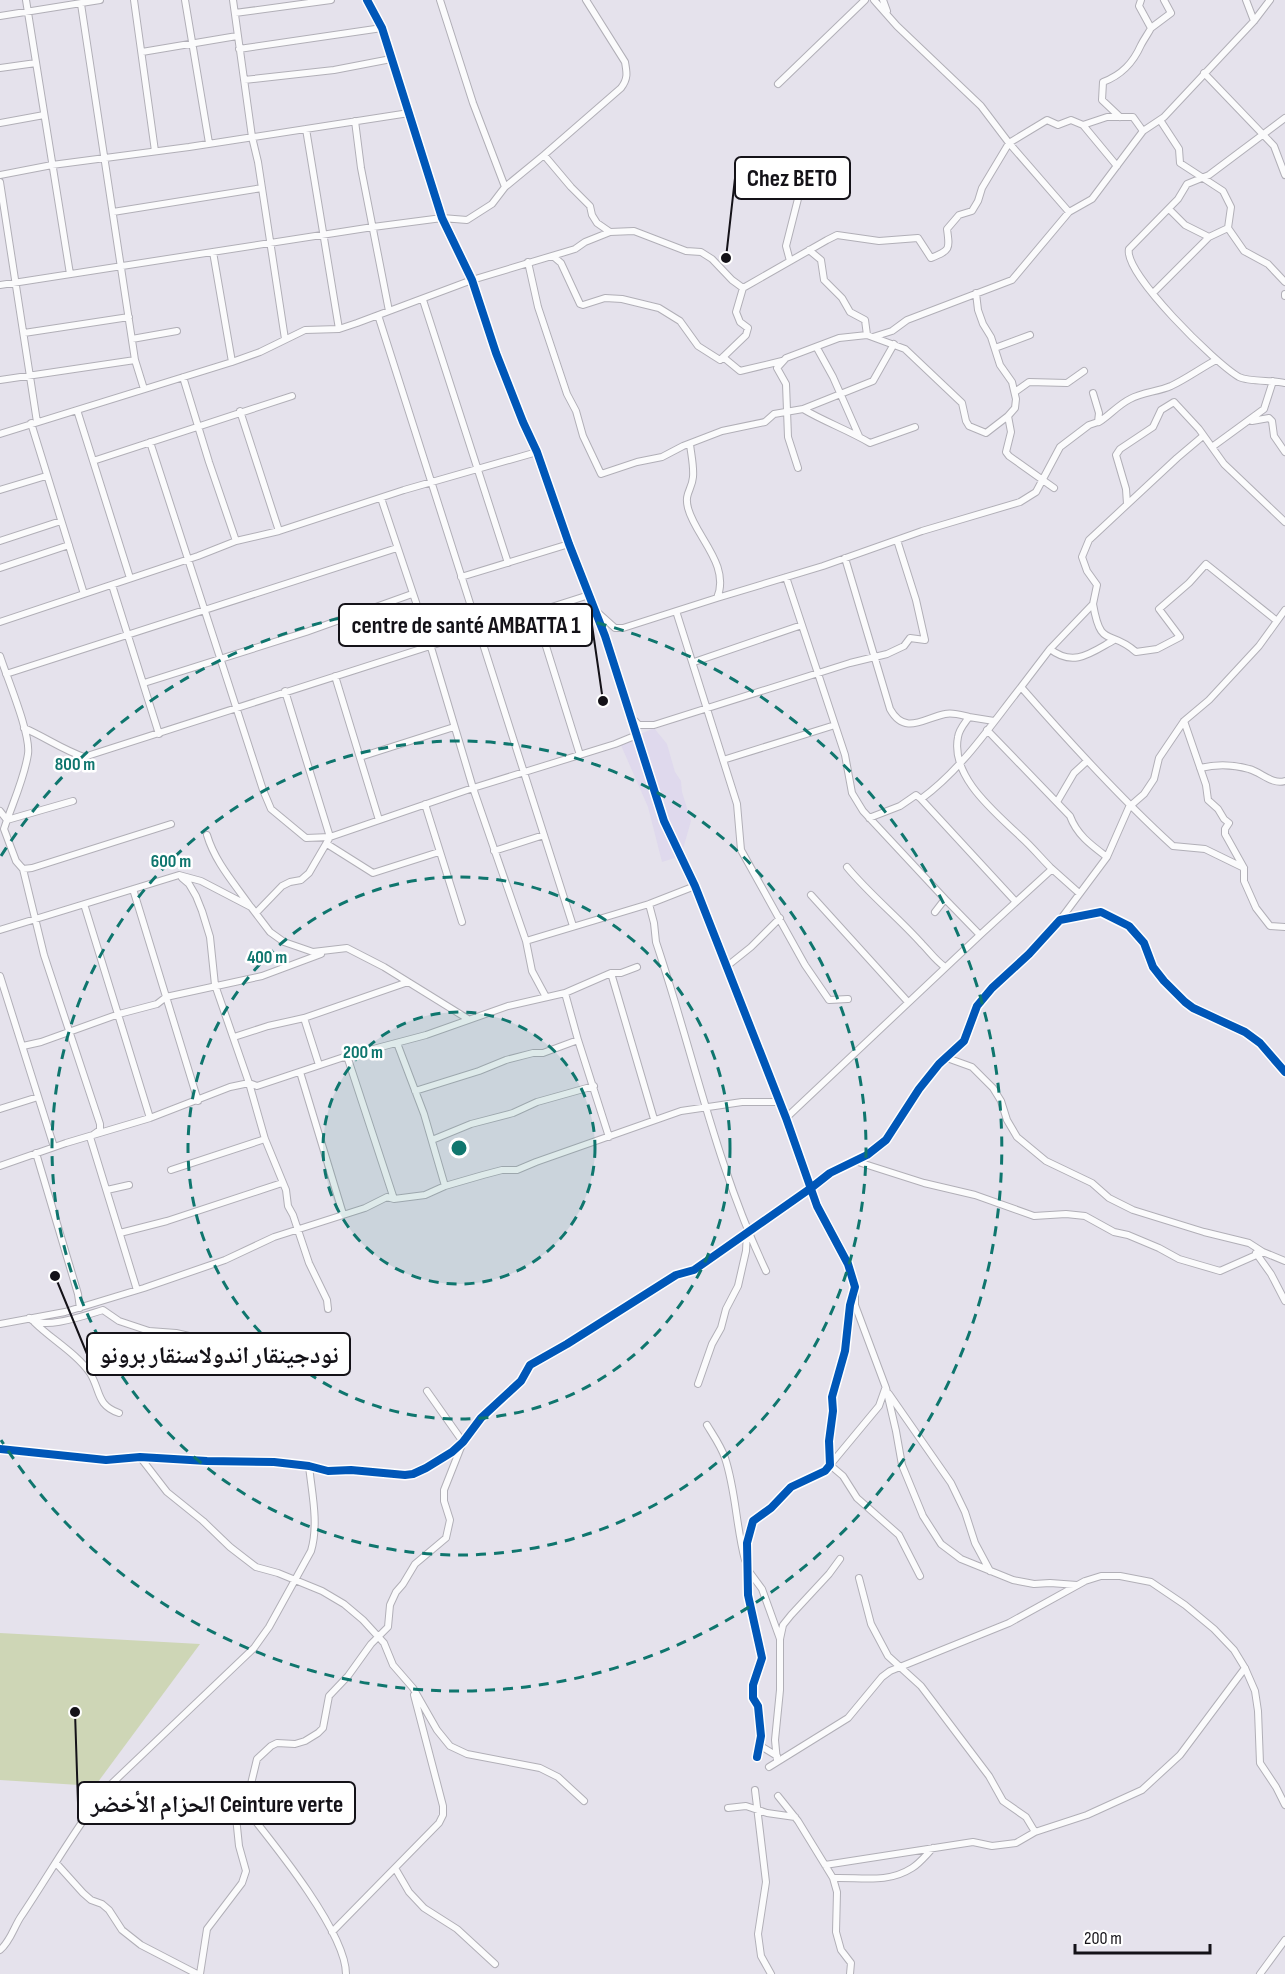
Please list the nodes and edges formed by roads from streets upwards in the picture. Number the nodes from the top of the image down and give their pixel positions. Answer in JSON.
{"nodes":[{"id":1,"x":26,"y":0,"type":"edge"},
{"id":2,"x":100,"y":0,"type":"edge"},
{"id":3,"x":134,"y":0,"type":"edge"},
{"id":4,"x":185,"y":0,"type":"edge"},
{"id":5,"x":233,"y":0,"type":"edge"},
{"id":6,"x":331,"y":0,"type":"edge"},
{"id":7,"x":367,"y":0,"type":"edge"},
{"id":8,"x":440,"y":0,"type":"edge"},
{"id":9,"x":586,"y":0,"type":"edge"},
{"id":10,"x":865,"y":0,"type":"edge"},
{"id":11,"x":874,"y":0,"type":"edge"},
{"id":12,"x":884,"y":0,"type":"edge"},
{"id":13,"x":1141,"y":0,"type":"edge"},
{"id":14,"x":1164,"y":0,"type":"edge"},
{"id":15,"x":1246,"y":0,"type":"edge"},
{"id":16,"x":1270,"y":0,"type":"edge"},
{"id":17,"x":285,"y":3,"type":"edge"},
{"id":18,"x":81,"y":4,"type":"junction"},
{"id":19,"x":28,"y":11,"type":"junction"},
{"id":20,"x":235,"y":13,"type":"junction"},
{"id":21,"x":0,"y":16,"type":"edge"},
{"id":22,"x":1254,"y":21,"type":"junction"},
{"id":23,"x":897,"y":26,"type":"junction"},
{"id":24,"x":382,"y":28,"type":"junction"},
{"id":25,"x":1151,"y":28,"type":"junction"},
{"id":26,"x":237,"y":36,"type":"junction"},
{"id":27,"x":192,"y":44,"type":"junction"},
{"id":28,"x":239,"y":50,"type":"junction"},
{"id":29,"x":142,"y":52,"type":"junction"},
{"id":30,"x":392,"y":59,"type":"junction"},
{"id":31,"x":36,"y":63,"type":"junction"},
{"id":32,"x":0,"y":68,"type":"edge"},
{"id":33,"x":1204,"y":73,"type":"junction"},
{"id":34,"x":244,"y":80,"type":"junction"},
{"id":35,"x":778,"y":84,"type":"dead end"},
{"id":36,"x":408,"y":113,"type":"junction"},
{"id":37,"x":44,"y":115,"type":"junction"},
{"id":38,"x":1120,"y":117,"type":"junction"},
{"id":39,"x":1285,"y":118,"type":"edge"},
{"id":40,"x":1160,"y":120,"type":"junction"},
{"id":41,"x":355,"y":121,"type":"junction"},
{"id":42,"x":0,"y":123,"type":"edge"},
{"id":43,"x":1083,"y":125,"type":"junction"},
{"id":44,"x":306,"y":129,"type":"junction"},
{"id":45,"x":1143,"y":131,"type":"junction"},
{"id":46,"x":1263,"y":136,"type":"junction"},
{"id":47,"x":252,"y":137,"type":"junction"},
{"id":48,"x":1009,"y":142,"type":"junction"},
{"id":49,"x":209,"y":143,"type":"junction"},
{"id":50,"x":155,"y":151,"type":"junction"},
{"id":51,"x":544,"y":155,"type":"junction"},
{"id":52,"x":105,"y":159,"type":"junction"},
{"id":53,"x":52,"y":165,"type":"junction"},
{"id":54,"x":1117,"y":166,"type":"junction"},
{"id":55,"x":808,"y":174,"type":"dead end"},
{"id":56,"x":1285,"y":174,"type":"edge"},
{"id":57,"x":0,"y":175,"type":"edge"},
{"id":58,"x":1202,"y":178,"type":"junction"},
{"id":59,"x":0,"y":182,"type":"edge"},
{"id":60,"x":505,"y":187,"type":"junction"},
{"id":61,"x":262,"y":188,"type":"junction"},
{"id":62,"x":1169,"y":209,"type":"junction"},
{"id":63,"x":113,"y":212,"type":"junction"},
{"id":64,"x":1069,"y":212,"type":"junction"},
{"id":65,"x":442,"y":218,"type":"junction"},
{"id":66,"x":373,"y":227,"type":"junction"},
{"id":67,"x":1228,"y":228,"type":"junction"},
{"id":68,"x":610,"y":232,"type":"junction"},
{"id":69,"x":323,"y":235,"type":"junction"},
{"id":70,"x":1209,"y":237,"type":"junction"},
{"id":71,"x":271,"y":242,"type":"junction"},
{"id":72,"x":810,"y":250,"type":"junction"},
{"id":73,"x":213,"y":252,"type":"junction"},
{"id":74,"x":549,"y":257,"type":"junction"},
{"id":75,"x":790,"y":261,"type":"junction"},
{"id":76,"x":528,"y":262,"type":"junction"},
{"id":77,"x":122,"y":266,"type":"junction"},
{"id":78,"x":70,"y":274,"type":"junction"},
{"id":79,"x":472,"y":280,"type":"junction"},
{"id":80,"x":1285,"y":282,"type":"edge"},
{"id":81,"x":15,"y":283,"type":"junction"},
{"id":82,"x":0,"y":285,"type":"edge"},
{"id":83,"x":743,"y":288,"type":"junction"},
{"id":84,"x":976,"y":293,"type":"junction"},
{"id":85,"x":1153,"y":293,"type":"junction"},
{"id":86,"x":423,"y":300,"type":"junction"},
{"id":87,"x":389,"y":311,"type":"junction"},
{"id":88,"x":378,"y":315,"type":"junction"},
{"id":89,"x":129,"y":317,"type":"junction"},
{"id":90,"x":339,"y":329,"type":"junction"},
{"id":91,"x":177,"y":331,"type":"dead end"},
{"id":92,"x":24,"y":333,"type":"junction"},
{"id":93,"x":1030,"y":335,"type":"dead end"},
{"id":94,"x":870,"y":336,"type":"junction"},
{"id":95,"x":132,"y":339,"type":"junction"},
{"id":96,"x":285,"y":339,"type":"junction"},
{"id":97,"x":894,"y":344,"type":"junction"},
{"id":98,"x":817,"y":348,"type":"junction"},
{"id":99,"x":995,"y":348,"type":"junction"},
{"id":100,"x":723,"y":357,"type":"junction"},
{"id":101,"x":135,"y":360,"type":"junction"},
{"id":102,"x":1216,"y":360,"type":"junction"},
{"id":103,"x":783,"y":361,"type":"junction"},
{"id":104,"x":232,"y":362,"type":"junction"},
{"id":105,"x":1084,"y":371,"type":"dead end"},
{"id":106,"x":30,"y":375,"type":"junction"},
{"id":107,"x":183,"y":377,"type":"junction"},
{"id":108,"x":0,"y":380,"type":"edge"},
{"id":109,"x":1273,"y":381,"type":"junction"},
{"id":110,"x":1285,"y":383,"type":"edge"},
{"id":111,"x":144,"y":389,"type":"junction"},
{"id":112,"x":1015,"y":392,"type":"junction"},
{"id":113,"x":1093,"y":393,"type":"dead end"},
{"id":114,"x":840,"y":395,"type":"junction"},
{"id":115,"x":292,"y":396,"type":"dead end"},
{"id":116,"x":803,"y":409,"type":"junction"},
{"id":117,"x":77,"y":410,"type":"junction"},
{"id":118,"x":240,"y":411,"type":"junction"},
{"id":119,"x":786,"y":412,"type":"junction"},
{"id":120,"x":1008,"y":416,"type":"junction"},
{"id":121,"x":1248,"y":421,"type":"junction"},
{"id":122,"x":1098,"y":422,"type":"junction"},
{"id":123,"x":34,"y":423,"type":"junction"},
{"id":124,"x":198,"y":425,"type":"junction"},
{"id":125,"x":915,"y":427,"type":"dead end"},
{"id":126,"x":0,"y":434,"type":"edge"},
{"id":127,"x":859,"y":436,"type":"junction"},
{"id":128,"x":1203,"y":436,"type":"junction"},
{"id":129,"x":150,"y":442,"type":"junction"},
{"id":130,"x":690,"y":444,"type":"junction"},
{"id":131,"x":1212,"y":447,"type":"junction"},
{"id":132,"x":537,"y":452,"type":"junction"},
{"id":133,"x":1285,"y":452,"type":"edge"},
{"id":134,"x":93,"y":461,"type":"junction"},
{"id":135,"x":476,"y":468,"type":"junction"},
{"id":136,"x":798,"y":468,"type":"dead end"},
{"id":137,"x":46,"y":476,"type":"junction"},
{"id":138,"x":1042,"y":479,"type":"junction"},
{"id":139,"x":430,"y":482,"type":"junction"},
{"id":140,"x":1054,"y":488,"type":"dead end"},
{"id":141,"x":0,"y":490,"type":"edge"},
{"id":142,"x":381,"y":498,"type":"junction"},
{"id":143,"x":1127,"y":504,"type":"junction"},
{"id":144,"x":61,"y":521,"type":"junction"},
{"id":145,"x":1285,"y":522,"type":"edge"},
{"id":146,"x":279,"y":531,"type":"junction"},
{"id":147,"x":897,"y":540,"type":"junction"},
{"id":148,"x":0,"y":541,"type":"edge"},
{"id":149,"x":236,"y":541,"type":"junction"},
{"id":150,"x":569,"y":544,"type":"junction"},
{"id":151,"x":69,"y":545,"type":"junction"},
{"id":152,"x":397,"y":548,"type":"junction"},
{"id":153,"x":845,"y":558,"type":"junction"},
{"id":154,"x":187,"y":560,"type":"junction"},
{"id":155,"x":508,"y":563,"type":"junction"},
{"id":156,"x":0,"y":568,"type":"edge"},
{"id":157,"x":461,"y":577,"type":"junction"},
{"id":158,"x":130,"y":578,"type":"junction"},
{"id":159,"x":786,"y":578,"type":"junction"},
{"id":160,"x":112,"y":585,"type":"junction"},
{"id":161,"x":84,"y":594,"type":"junction"},
{"id":162,"x":412,"y":594,"type":"junction"},
{"id":163,"x":589,"y":595,"type":"junction"},
{"id":164,"x":717,"y":598,"type":"junction"},
{"id":165,"x":1093,"y":604,"type":"junction"},
{"id":166,"x":204,"y":608,"type":"junction"},
{"id":167,"x":595,"y":610,"type":"junction"},
{"id":168,"x":1285,"y":610,"type":"edge"},
{"id":169,"x":535,"y":611,"type":"junction"},
{"id":170,"x":676,"y":611,"type":"junction"},
{"id":171,"x":1277,"y":621,"type":"junction"},
{"id":172,"x":0,"y":622,"type":"edge"},
{"id":173,"x":802,"y":625,"type":"junction"},
{"id":174,"x":478,"y":630,"type":"junction"},
{"id":175,"x":129,"y":635,"type":"junction"},
{"id":176,"x":1115,"y":640,"type":"junction"},
{"id":177,"x":430,"y":644,"type":"junction"},
{"id":178,"x":1050,"y":649,"type":"junction"},
{"id":179,"x":0,"y":656,"type":"edge"},
{"id":180,"x":875,"y":656,"type":"junction"},
{"id":181,"x":221,"y":659,"type":"junction"},
{"id":182,"x":694,"y":662,"type":"junction"},
{"id":183,"x":6,"y":674,"type":"junction"},
{"id":184,"x":818,"y":674,"type":"junction"},
{"id":185,"x":334,"y":676,"type":"junction"},
{"id":186,"x":144,"y":683,"type":"junction"},
{"id":187,"x":1021,"y":687,"type":"junction"},
{"id":188,"x":285,"y":691,"type":"junction"},
{"id":189,"x":236,"y":708,"type":"junction"},
{"id":190,"x":708,"y":708,"type":"junction"},
{"id":191,"x":631,"y":714,"type":"junction"},
{"id":192,"x":969,"y":717,"type":"junction"},
{"id":193,"x":994,"y":721,"type":"junction"},
{"id":194,"x":1184,"y":721,"type":"junction"},
{"id":195,"x":835,"y":725,"type":"junction"},
{"id":196,"x":454,"y":727,"type":"junction"},
{"id":197,"x":24,"y":728,"type":"junction"},
{"id":198,"x":987,"y":730,"type":"junction"},
{"id":199,"x":159,"y":734,"type":"junction"},
{"id":200,"x":637,"y":735,"type":"junction"},
{"id":201,"x":580,"y":755,"type":"junction"},
{"id":202,"x":360,"y":757,"type":"junction"},
{"id":203,"x":723,"y":760,"type":"junction"},
{"id":204,"x":1087,"y":761,"type":"junction"},
{"id":205,"x":960,"y":765,"type":"junction"},
{"id":206,"x":1200,"y":768,"type":"junction"},
{"id":207,"x":524,"y":773,"type":"junction"},
{"id":208,"x":1285,"y":781,"type":"edge"},
{"id":209,"x":473,"y":788,"type":"junction"},
{"id":210,"x":921,"y":799,"type":"junction"},
{"id":211,"x":73,"y":801,"type":"dead end"},
{"id":212,"x":1057,"y":802,"type":"junction"},
{"id":213,"x":425,"y":804,"type":"junction"},
{"id":214,"x":1129,"y":807,"type":"junction"},
{"id":215,"x":0,"y":811,"type":"edge"},
{"id":216,"x":869,"y":818,"type":"junction"},
{"id":217,"x":7,"y":820,"type":"junction"},
{"id":218,"x":379,"y":820,"type":"junction"},
{"id":219,"x":171,"y":824,"type":"dead end"},
{"id":220,"x":2,"y":830,"type":"edge"},
{"id":221,"x":207,"y":835,"type":"dead end"},
{"id":222,"x":544,"y":835,"type":"junction"},
{"id":223,"x":330,"y":837,"type":"junction"},
{"id":224,"x":327,"y":844,"type":"junction"},
{"id":225,"x":494,"y":851,"type":"junction"},
{"id":226,"x":440,"y":852,"type":"junction"},
{"id":227,"x":1107,"y":857,"type":"junction"},
{"id":228,"x":847,"y":867,"type":"dead end"},
{"id":229,"x":1051,"y":868,"type":"junction"},
{"id":230,"x":1244,"y":868,"type":"junction"},
{"id":231,"x":23,"y":869,"type":"junction"},
{"id":232,"x":179,"y":875,"type":"junction"},
{"id":233,"x":695,"y":886,"type":"junction"},
{"id":234,"x":133,"y":889,"type":"junction"},
{"id":235,"x":1079,"y":893,"type":"junction"},
{"id":236,"x":811,"y":895,"type":"dead end"},
{"id":237,"x":945,"y":899,"type":"junction"},
{"id":238,"x":1016,"y":902,"type":"junction"},
{"id":239,"x":84,"y":904,"type":"junction"},
{"id":240,"x":649,"y":904,"type":"junction"},
{"id":241,"x":251,"y":907,"type":"junction"},
{"id":242,"x":935,"y":912,"type":"dead end"},
{"id":243,"x":256,"y":913,"type":"junction"},
{"id":244,"x":780,"y":918,"type":"junction"},
{"id":245,"x":35,"y":919,"type":"junction"},
{"id":246,"x":1060,"y":920,"type":"junction"},
{"id":247,"x":462,"y":922,"type":"dead end"},
{"id":248,"x":573,"y":926,"type":"junction"},
{"id":249,"x":1285,"y":927,"type":"edge"},
{"id":250,"x":0,"y":930,"type":"edge"},
{"id":251,"x":980,"y":936,"type":"junction"},
{"id":252,"x":526,"y":941,"type":"junction"},
{"id":253,"x":333,"y":949,"type":"junction"},
{"id":254,"x":637,"y":967,"type":"dead end"},
{"id":255,"x":726,"y":967,"type":"junction"},
{"id":256,"x":945,"y":968,"type":"junction"},
{"id":257,"x":611,"y":974,"type":"junction"},
{"id":258,"x":0,"y":976,"type":"edge"},
{"id":259,"x":408,"y":982,"type":"junction"},
{"id":260,"x":215,"y":985,"type":"junction"},
{"id":261,"x":565,"y":993,"type":"junction"},
{"id":262,"x":166,"y":997,"type":"junction"},
{"id":263,"x":546,"y":997,"type":"junction"},
{"id":264,"x":848,"y":999,"type":"dead end"},
{"id":265,"x":908,"y":1002,"type":"junction"},
{"id":266,"x":119,"y":1014,"type":"junction"},
{"id":267,"x":303,"y":1018,"type":"junction"},
{"id":268,"x":468,"y":1019,"type":"junction"},
{"id":269,"x":69,"y":1033,"type":"junction"},
{"id":270,"x":234,"y":1037,"type":"junction"},
{"id":271,"x":578,"y":1040,"type":"junction"},
{"id":272,"x":397,"y":1043,"type":"junction"},
{"id":273,"x":22,"y":1046,"type":"junction"},
{"id":274,"x":347,"y":1056,"type":"junction"},
{"id":275,"x":947,"y":1058,"type":"junction"},
{"id":276,"x":319,"y":1065,"type":"junction"},
{"id":277,"x":300,"y":1072,"type":"junction"},
{"id":278,"x":1285,"y":1072,"type":"edge"},
{"id":279,"x":249,"y":1083,"type":"junction"},
{"id":280,"x":594,"y":1086,"type":"junction"},
{"id":281,"x":415,"y":1091,"type":"junction"},
{"id":282,"x":38,"y":1097,"type":"junction"},
{"id":283,"x":198,"y":1101,"type":"junction"},
{"id":284,"x":779,"y":1102,"type":"junction"},
{"id":285,"x":705,"y":1106,"type":"junction"},
{"id":286,"x":0,"y":1109,"type":"edge"},
{"id":287,"x":150,"y":1118,"type":"junction"},
{"id":288,"x":786,"y":1118,"type":"junction"},
{"id":289,"x":654,"y":1119,"type":"junction"},
{"id":290,"x":90,"y":1137,"type":"junction"},
{"id":291,"x":609,"y":1137,"type":"junction"},
{"id":292,"x":266,"y":1139,"type":"junction"},
{"id":293,"x":432,"y":1140,"type":"junction"},
{"id":294,"x":54,"y":1147,"type":"junction"},
{"id":295,"x":36,"y":1153,"type":"junction"},
{"id":296,"x":855,"y":1161,"type":"junction"},
{"id":297,"x":0,"y":1166,"type":"edge"},
{"id":298,"x":171,"y":1170,"type":"dead end"},
{"id":299,"x":282,"y":1183,"type":"junction"},
{"id":300,"x":129,"y":1185,"type":"dead end"},
{"id":301,"x":445,"y":1186,"type":"junction"},
{"id":302,"x":811,"y":1188,"type":"junction"},
{"id":303,"x":107,"y":1190,"type":"junction"},
{"id":304,"x":394,"y":1199,"type":"junction"},
{"id":305,"x":343,"y":1214,"type":"junction"},
{"id":306,"x":297,"y":1230,"type":"junction"},
{"id":307,"x":747,"y":1231,"type":"junction"},
{"id":308,"x":120,"y":1233,"type":"junction"},
{"id":309,"x":1261,"y":1254,"type":"junction"},
{"id":310,"x":1285,"y":1261,"type":"edge"},
{"id":311,"x":766,"y":1271,"type":"dead end"},
{"id":312,"x":855,"y":1287,"type":"junction"},
{"id":313,"x":137,"y":1290,"type":"junction"},
{"id":314,"x":1285,"y":1301,"type":"edge"},
{"id":315,"x":80,"y":1307,"type":"junction"},
{"id":316,"x":328,"y":1309,"type":"dead end"},
{"id":317,"x":83,"y":1315,"type":"junction"},
{"id":318,"x":31,"y":1320,"type":"junction"},
{"id":319,"x":0,"y":1324,"type":"edge"},
{"id":320,"x":228,"y":1349,"type":"dead end"},
{"id":321,"x":698,"y":1384,"type":"dead end"},
{"id":322,"x":886,"y":1388,"type":"junction"},
{"id":323,"x":427,"y":1391,"type":"dead end"},
{"id":324,"x":119,"y":1413,"type":"dead end"},
{"id":325,"x":707,"y":1425,"type":"dead end"},
{"id":326,"x":463,"y":1442,"type":"junction"},
{"id":327,"x":0,"y":1449,"type":"edge"},
{"id":328,"x":140,"y":1457,"type":"junction"},
{"id":329,"x":830,"y":1465,"type":"junction"},
{"id":330,"x":309,"y":1466,"type":"junction"},
{"id":331,"x":840,"y":1559,"type":"dead end"},
{"id":332,"x":748,"y":1571,"type":"junction"},
{"id":333,"x":990,"y":1572,"type":"junction"},
{"id":334,"x":920,"y":1576,"type":"dead end"},
{"id":335,"x":859,"y":1578,"type":"dead end"},
{"id":336,"x":294,"y":1580,"type":"junction"},
{"id":337,"x":1077,"y":1585,"type":"junction"},
{"id":338,"x":379,"y":1636,"type":"junction"},
{"id":339,"x":780,"y":1640,"type":"junction"},
{"id":340,"x":899,"y":1667,"type":"junction"},
{"id":341,"x":1245,"y":1668,"type":"junction"},
{"id":342,"x":413,"y":1689,"type":"junction"},
{"id":343,"x":759,"y":1744,"type":"junction"},
{"id":344,"x":757,"y":1757,"type":"dead end"},
{"id":345,"x":777,"y":1758,"type":"junction"},
{"id":346,"x":769,"y":1767,"type":"dead end"},
{"id":347,"x":755,"y":1790,"type":"dead end"},
{"id":348,"x":778,"y":1796,"type":"dead end"},
{"id":349,"x":584,"y":1801,"type":"dead end"},
{"id":350,"x":241,"y":1803,"type":"junction"},
{"id":351,"x":1285,"y":1805,"type":"edge"},
{"id":352,"x":728,"y":1808,"type":"dead end"},
{"id":353,"x":759,"y":1811,"type":"junction"},
{"id":354,"x":795,"y":1817,"type":"junction"},
{"id":355,"x":1035,"y":1832,"type":"junction"},
{"id":356,"x":933,"y":1848,"type":"junction"},
{"id":357,"x":56,"y":1863,"type":"junction"},
{"id":358,"x":825,"y":1865,"type":"junction"},
{"id":359,"x":395,"y":1868,"type":"junction"},
{"id":360,"x":833,"y":1878,"type":"junction"},
{"id":361,"x":332,"y":1932,"type":"junction"},
{"id":362,"x":1285,"y":1940,"type":"edge"},
{"id":363,"x":0,"y":1950,"type":"edge"},
{"id":364,"x":495,"y":1964,"type":"dead end"},
{"id":365,"x":199,"y":1974,"type":"edge"},
{"id":366,"x":346,"y":1974,"type":"edge"},
{"id":367,"x":771,"y":1974,"type":"edge"},
{"id":368,"x":850,"y":1974,"type":"edge"},
{"id":369,"x":1260,"y":1974,"type":"edge"}],
"edges":[{"from":1,"to":19,"type":"street"},
{"from":2,"to":18,"type":"street"},
{"from":3,"to":29,"type":"street"},
{"from":4,"to":27,"type":"street"},
{"from":5,"to":20,"type":"street"},
{"from":6,"to":17,"type":"street"},
{"from":7,"to":24,"type":"street"},
{"from":8,"to":60,"type":"street"},
{"from":9,"to":51,"type":"street"},
{"from":10,"to":35,"type":"street"},
{"from":11,"to":23,"type":"street"},
{"from":12,"to":23,"type":"street"},
{"from":13,"to":25,"type":"street"},
{"from":14,"to":25,"type":"street"},
{"from":15,"to":22,"type":"street"},
{"from":16,"to":22,"type":"street"},
{"from":17,"to":20,"type":"street"},
{"from":18,"to":19,"type":"street"},
{"from":18,"to":52,"type":"street"},
{"from":19,"to":21,"type":"street"},
{"from":19,"to":31,"type":"street"},
{"from":20,"to":26,"type":"street"},
{"from":22,"to":33,"type":"street"},
{"from":23,"to":48,"type":"street"},
{"from":24,"to":28,"type":"street"},
{"from":24,"to":30,"type":"street"},
{"from":25,"to":38,"type":"street"},
{"from":26,"to":27,"type":"street"},
{"from":26,"to":28,"type":"street"},
{"from":27,"to":29,"type":"street"},
{"from":27,"to":49,"type":"street"},
{"from":28,"to":34,"type":"street"},
{"from":29,"to":50,"type":"street"},
{"from":30,"to":34,"type":"street"},
{"from":30,"to":36,"type":"street"},
{"from":31,"to":32,"type":"street"},
{"from":31,"to":37,"type":"street"},
{"from":33,"to":40,"type":"street"},
{"from":33,"to":46,"type":"street"},
{"from":34,"to":47,"type":"street"},
{"from":36,"to":41,"type":"street"},
{"from":36,"to":65,"type":"street"},
{"from":37,"to":42,"type":"street"},
{"from":37,"to":53,"type":"street"},
{"from":38,"to":43,"type":"street"},
{"from":38,"to":45,"type":"street"},
{"from":39,"to":46,"type":"street"},
{"from":40,"to":45,"type":"street"},
{"from":40,"to":58,"type":"street"},
{"from":41,"to":44,"type":"street"},
{"from":41,"to":66,"type":"street"},
{"from":43,"to":48,"type":"street"},
{"from":43,"to":54,"type":"street"},
{"from":44,"to":47,"type":"street"},
{"from":44,"to":69,"type":"street"},
{"from":45,"to":54,"type":"street"},
{"from":46,"to":56,"type":"street"},
{"from":46,"to":58,"type":"street"},
{"from":47,"to":49,"type":"street"},
{"from":47,"to":61,"type":"street"},
{"from":48,"to":64,"type":"street"},
{"from":48,"to":72,"type":"street"},
{"from":49,"to":50,"type":"street"},
{"from":50,"to":52,"type":"street"},
{"from":51,"to":60,"type":"street"},
{"from":51,"to":68,"type":"street"},
{"from":52,"to":53,"type":"street"},
{"from":52,"to":63,"type":"street"},
{"from":53,"to":57,"type":"street"},
{"from":53,"to":78,"type":"street"},
{"from":54,"to":64,"type":"street"},
{"from":55,"to":75,"type":"street"},
{"from":58,"to":62,"type":"street"},
{"from":58,"to":67,"type":"street"},
{"from":59,"to":81,"type":"street"},
{"from":60,"to":65,"type":"street"},
{"from":61,"to":63,"type":"street"},
{"from":61,"to":71,"type":"street"},
{"from":62,"to":70,"type":"street"},
{"from":62,"to":85,"type":"street"},
{"from":63,"to":77,"type":"street"},
{"from":64,"to":84,"type":"street"},
{"from":65,"to":66,"type":"street"},
{"from":65,"to":79,"type":"street"},
{"from":66,"to":69,"type":"street"},
{"from":66,"to":87,"type":"street"},
{"from":67,"to":70,"type":"street"},
{"from":67,"to":80,"type":"street"},
{"from":68,"to":74,"type":"street"},
{"from":68,"to":83,"type":"street"},
{"from":69,"to":71,"type":"street"},
{"from":69,"to":90,"type":"street"},
{"from":70,"to":85,"type":"street"},
{"from":71,"to":73,"type":"street"},
{"from":71,"to":96,"type":"street"},
{"from":72,"to":75,"type":"street"},
{"from":72,"to":94,"type":"street"},
{"from":73,"to":77,"type":"street"},
{"from":73,"to":104,"type":"street"},
{"from":74,"to":76,"type":"street"},
{"from":74,"to":100,"type":"street"},
{"from":75,"to":83,"type":"street"},
{"from":76,"to":79,"type":"street"},
{"from":76,"to":130,"type":"street"},
{"from":77,"to":78,"type":"street"},
{"from":77,"to":89,"type":"street"},
{"from":78,"to":81,"type":"street"},
{"from":79,"to":86,"type":"street"},
{"from":79,"to":132,"type":"street"},
{"from":81,"to":82,"type":"street"},
{"from":81,"to":92,"type":"street"},
{"from":83,"to":100,"type":"street"},
{"from":84,"to":94,"type":"street"},
{"from":84,"to":99,"type":"street"},
{"from":85,"to":102,"type":"street"},
{"from":86,"to":87,"type":"street"},
{"from":86,"to":135,"type":"street"},
{"from":87,"to":88,"type":"street"},
{"from":88,"to":90,"type":"street"},
{"from":88,"to":139,"type":"street"},
{"from":89,"to":92,"type":"street"},
{"from":89,"to":95,"type":"street"},
{"from":90,"to":96,"type":"street"},
{"from":91,"to":95,"type":"street"},
{"from":92,"to":106,"type":"street"},
{"from":93,"to":99,"type":"street"},
{"from":94,"to":97,"type":"street"},
{"from":94,"to":98,"type":"street"},
{"from":95,"to":101,"type":"street"},
{"from":96,"to":104,"type":"street"},
{"from":97,"to":114,"type":"street"},
{"from":97,"to":120,"type":"street"},
{"from":98,"to":103,"type":"street"},
{"from":98,"to":114,"type":"street"},
{"from":99,"to":112,"type":"street"},
{"from":100,"to":103,"type":"street"},
{"from":101,"to":106,"type":"street"},
{"from":101,"to":111,"type":"street"},
{"from":102,"to":109,"type":"street"},
{"from":102,"to":122,"type":"street"},
{"from":103,"to":119,"type":"street"},
{"from":104,"to":107,"type":"street"},
{"from":105,"to":112,"type":"street"},
{"from":106,"to":108,"type":"street"},
{"from":106,"to":123,"type":"street"},
{"from":107,"to":111,"type":"street"},
{"from":107,"to":124,"type":"street"},
{"from":109,"to":110,"type":"street"},
{"from":109,"to":121,"type":"street"},
{"from":111,"to":117,"type":"street"},
{"from":112,"to":120,"type":"street"},
{"from":113,"to":122,"type":"street"},
{"from":114,"to":116,"type":"street"},
{"from":114,"to":127,"type":"street"},
{"from":115,"to":118,"type":"street"},
{"from":116,"to":119,"type":"street"},
{"from":116,"to":127,"type":"street"},
{"from":117,"to":123,"type":"street"},
{"from":117,"to":134,"type":"street"},
{"from":118,"to":124,"type":"street"},
{"from":118,"to":146,"type":"street"},
{"from":119,"to":130,"type":"street"},
{"from":119,"to":136,"type":"street"},
{"from":120,"to":138,"type":"street"},
{"from":121,"to":131,"type":"street"},
{"from":121,"to":133,"type":"street"},
{"from":122,"to":138,"type":"street"},
{"from":123,"to":126,"type":"street"},
{"from":123,"to":137,"type":"street"},
{"from":124,"to":129,"type":"street"},
{"from":124,"to":149,"type":"street"},
{"from":125,"to":127,"type":"street"},
{"from":128,"to":131,"type":"street"},
{"from":128,"to":143,"type":"street"},
{"from":128,"to":143,"type":"street"},
{"from":129,"to":134,"type":"street"},
{"from":129,"to":154,"type":"street"},
{"from":130,"to":164,"type":"street"},
{"from":131,"to":145,"type":"street"},
{"from":132,"to":135,"type":"street"},
{"from":132,"to":150,"type":"street"},
{"from":134,"to":158,"type":"street"},
{"from":135,"to":139,"type":"street"},
{"from":135,"to":155,"type":"street"},
{"from":137,"to":141,"type":"street"},
{"from":137,"to":144,"type":"street"},
{"from":138,"to":140,"type":"street"},
{"from":138,"to":147,"type":"street"},
{"from":139,"to":142,"type":"street"},
{"from":139,"to":157,"type":"street"},
{"from":142,"to":146,"type":"street"},
{"from":142,"to":152,"type":"street"},
{"from":143,"to":165,"type":"street"},
{"from":144,"to":148,"type":"street"},
{"from":144,"to":151,"type":"street"},
{"from":146,"to":149,"type":"street"},
{"from":147,"to":153,"type":"street"},
{"from":147,"to":180,"type":"street"},
{"from":149,"to":154,"type":"street"},
{"from":150,"to":155,"type":"street"},
{"from":150,"to":163,"type":"street"},
{"from":151,"to":156,"type":"street"},
{"from":151,"to":161,"type":"street"},
{"from":152,"to":162,"type":"street"},
{"from":152,"to":166,"type":"street"},
{"from":153,"to":159,"type":"street"},
{"from":153,"to":180,"type":"street"},
{"from":154,"to":158,"type":"street"},
{"from":154,"to":166,"type":"street"},
{"from":155,"to":157,"type":"street"},
{"from":157,"to":174,"type":"street"},
{"from":158,"to":160,"type":"street"},
{"from":159,"to":164,"type":"street"},
{"from":159,"to":173,"type":"street"},
{"from":160,"to":161,"type":"street"},
{"from":160,"to":175,"type":"street"},
{"from":161,"to":172,"type":"street"},
{"from":162,"to":177,"type":"street"},
{"from":162,"to":181,"type":"street"},
{"from":163,"to":167,"type":"street"},
{"from":163,"to":169,"type":"street"},
{"from":164,"to":170,"type":"street"},
{"from":165,"to":176,"type":"street"},
{"from":165,"to":178,"type":"street"},
{"from":166,"to":175,"type":"street"},
{"from":166,"to":181,"type":"street"},
{"from":167,"to":170,"type":"street"},
{"from":167,"to":191,"type":"street"},
{"from":168,"to":171,"type":"street"},
{"from":169,"to":174,"type":"street"},
{"from":169,"to":201,"type":"street"},
{"from":170,"to":182,"type":"street"},
{"from":171,"to":176,"type":"street"},
{"from":171,"to":194,"type":"street"},
{"from":173,"to":182,"type":"street"},
{"from":173,"to":184,"type":"street"},
{"from":174,"to":177,"type":"street"},
{"from":174,"to":207,"type":"street"},
{"from":175,"to":183,"type":"street"},
{"from":175,"to":186,"type":"street"},
{"from":176,"to":178,"type":"street"},
{"from":177,"to":185,"type":"street"},
{"from":177,"to":196,"type":"street"},
{"from":178,"to":187,"type":"street"},
{"from":179,"to":183,"type":"street"},
{"from":180,"to":184,"type":"street"},
{"from":180,"to":192,"type":"street"},
{"from":181,"to":186,"type":"street"},
{"from":181,"to":189,"type":"street"},
{"from":182,"to":190,"type":"street"},
{"from":183,"to":197,"type":"street"},
{"from":184,"to":190,"type":"street"},
{"from":184,"to":195,"type":"street"},
{"from":185,"to":188,"type":"street"},
{"from":185,"to":202,"type":"street"},
{"from":186,"to":199,"type":"street"},
{"from":187,"to":193,"type":"street"},
{"from":187,"to":204,"type":"street"},
{"from":188,"to":189,"type":"street"},
{"from":188,"to":223,"type":"street"},
{"from":189,"to":199,"type":"street"},
{"from":189,"to":223,"type":"street"},
{"from":190,"to":191,"type":"street"},
{"from":190,"to":203,"type":"street"},
{"from":191,"to":200,"type":"street"},
{"from":192,"to":193,"type":"street"},
{"from":192,"to":205,"type":"street"},
{"from":193,"to":198,"type":"street"},
{"from":194,"to":206,"type":"street"},
{"from":194,"to":214,"type":"street"},
{"from":195,"to":203,"type":"street"},
{"from":195,"to":216,"type":"street"},
{"from":196,"to":202,"type":"street"},
{"from":196,"to":209,"type":"street"},
{"from":197,"to":199,"type":"street"},
{"from":197,"to":217,"type":"street"},
{"from":198,"to":205,"type":"street"},
{"from":198,"to":212,"type":"street"},
{"from":200,"to":201,"type":"street"},
{"from":200,"to":233,"type":"street"},
{"from":201,"to":207,"type":"street"},
{"from":202,"to":218,"type":"street"},
{"from":203,"to":244,"type":"street"},
{"from":204,"to":212,"type":"street"},
{"from":204,"to":214,"type":"street"},
{"from":205,"to":210,"type":"street"},
{"from":205,"to":229,"type":"street"},
{"from":206,"to":208,"type":"street"},
{"from":206,"to":230,"type":"street"},
{"from":207,"to":209,"type":"street"},
{"from":207,"to":222,"type":"street"},
{"from":209,"to":213,"type":"street"},
{"from":209,"to":225,"type":"street"},
{"from":210,"to":216,"type":"street"},
{"from":210,"to":238,"type":"street"},
{"from":211,"to":217,"type":"street"},
{"from":212,"to":227,"type":"street"},
{"from":213,"to":218,"type":"street"},
{"from":213,"to":226,"type":"street"},
{"from":214,"to":227,"type":"street"},
{"from":214,"to":230,"type":"street"},
{"from":215,"to":217,"type":"street"},
{"from":216,"to":237,"type":"street"},
{"from":217,"to":220,"type":"street"},
{"from":218,"to":223,"type":"street"},
{"from":219,"to":231,"type":"street"},
{"from":220,"to":231,"type":"street"},
{"from":221,"to":241,"type":"street"},
{"from":222,"to":225,"type":"street"},
{"from":222,"to":248,"type":"street"},
{"from":223,"to":224,"type":"street"},
{"from":224,"to":226,"type":"street"},
{"from":224,"to":243,"type":"street"},
{"from":225,"to":252,"type":"street"},
{"from":226,"to":247,"type":"street"},
{"from":227,"to":235,"type":"street"},
{"from":228,"to":256,"type":"street"},
{"from":229,"to":235,"type":"street"},
{"from":229,"to":238,"type":"street"},
{"from":230,"to":249,"type":"street"},
{"from":231,"to":245,"type":"street"},
{"from":232,"to":234,"type":"street"},
{"from":232,"to":241,"type":"street"},
{"from":232,"to":260,"type":"street"},
{"from":233,"to":240,"type":"street"},
{"from":233,"to":255,"type":"street"},
{"from":234,"to":239,"type":"street"},
{"from":234,"to":262,"type":"street"},
{"from":235,"to":246,"type":"street"},
{"from":236,"to":265,"type":"street"},
{"from":237,"to":242,"type":"street"},
{"from":237,"to":251,"type":"street"},
{"from":238,"to":251,"type":"street"},
{"from":239,"to":245,"type":"street"},
{"from":239,"to":266,"type":"street"},
{"from":240,"to":248,"type":"street"},
{"from":240,"to":285,"type":"street"},
{"from":241,"to":243,"type":"street"},
{"from":243,"to":253,"type":"street"},
{"from":244,"to":255,"type":"street"},
{"from":244,"to":264,"type":"street"},
{"from":245,"to":250,"type":"street"},
{"from":245,"to":269,"type":"street"},
{"from":246,"to":275,"type":"street"},
{"from":246,"to":278,"type":"street"},
{"from":248,"to":252,"type":"street"},
{"from":251,"to":256,"type":"street"},
{"from":252,"to":263,"type":"street"},
{"from":253,"to":259,"type":"street"},
{"from":253,"to":260,"type":"street"},
{"from":254,"to":257,"type":"street"},
{"from":255,"to":284,"type":"street"},
{"from":256,"to":265,"type":"street"},
{"from":257,"to":261,"type":"street"},
{"from":257,"to":289,"type":"street"},
{"from":258,"to":273,"type":"street"},
{"from":259,"to":267,"type":"street"},
{"from":259,"to":268,"type":"street"},
{"from":260,"to":262,"type":"street"},
{"from":260,"to":270,"type":"street"},
{"from":261,"to":263,"type":"street"},
{"from":261,"to":271,"type":"street"},
{"from":262,"to":266,"type":"street"},
{"from":262,"to":283,"type":"street"},
{"from":263,"to":268,"type":"street"},
{"from":265,"to":288,"type":"street"},
{"from":266,"to":269,"type":"street"},
{"from":266,"to":287,"type":"street"},
{"from":267,"to":270,"type":"street"},
{"from":267,"to":276,"type":"street"},
{"from":268,"to":272,"type":"street"},
{"from":269,"to":273,"type":"street"},
{"from":269,"to":290,"type":"street"},
{"from":270,"to":279,"type":"street"},
{"from":271,"to":280,"type":"street"},
{"from":271,"to":281,"type":"street"},
{"from":272,"to":274,"type":"street"},
{"from":272,"to":281,"type":"street"},
{"from":273,"to":282,"type":"street"},
{"from":274,"to":276,"type":"street"},
{"from":274,"to":304,"type":"street"},
{"from":275,"to":296,"type":"street"},
{"from":275,"to":309,"type":"street"},
{"from":276,"to":277,"type":"street"},
{"from":277,"to":279,"type":"street"},
{"from":277,"to":305,"type":"street"},
{"from":279,"to":283,"type":"street"},
{"from":279,"to":292,"type":"street"},
{"from":280,"to":291,"type":"street"},
{"from":280,"to":293,"type":"street"},
{"from":281,"to":293,"type":"street"},
{"from":282,"to":286,"type":"street"},
{"from":282,"to":294,"type":"street"},
{"from":283,"to":287,"type":"street"},
{"from":284,"to":285,"type":"street"},
{"from":284,"to":288,"type":"street"},
{"from":285,"to":289,"type":"street"},
{"from":285,"to":307,"type":"street"},
{"from":287,"to":290,"type":"street"},
{"from":288,"to":302,"type":"street"},
{"from":289,"to":291,"type":"street"},
{"from":290,"to":294,"type":"street"},
{"from":290,"to":303,"type":"street"},
{"from":291,"to":301,"type":"street"},
{"from":292,"to":298,"type":"street"},
{"from":292,"to":299,"type":"street"},
{"from":293,"to":301,"type":"street"},
{"from":294,"to":295,"type":"street"},
{"from":295,"to":297,"type":"street"},
{"from":295,"to":315,"type":"street"},
{"from":296,"to":302,"type":"street"},
{"from":296,"to":309,"type":"street"},
{"from":299,"to":306,"type":"street"},
{"from":299,"to":308,"type":"street"},
{"from":300,"to":303,"type":"street"},
{"from":301,"to":304,"type":"street"},
{"from":302,"to":307,"type":"street"},
{"from":302,"to":312,"type":"street"},
{"from":303,"to":308,"type":"street"},
{"from":304,"to":305,"type":"street"},
{"from":305,"to":306,"type":"street"},
{"from":306,"to":313,"type":"street"},
{"from":306,"to":316,"type":"street"},
{"from":307,"to":311,"type":"street"},
{"from":307,"to":321,"type":"street"},
{"from":307,"to":326,"type":"street"},
{"from":308,"to":313,"type":"street"},
{"from":309,"to":310,"type":"street"},
{"from":309,"to":314,"type":"street"},
{"from":312,"to":322,"type":"street"},
{"from":312,"to":329,"type":"street"},
{"from":313,"to":315,"type":"street"},
{"from":315,"to":317,"type":"street"},
{"from":315,"to":318,"type":"street"},
{"from":317,"to":318,"type":"street"},
{"from":317,"to":320,"type":"street"},
{"from":318,"to":319,"type":"street"},
{"from":318,"to":324,"type":"street"},
{"from":322,"to":329,"type":"street"},
{"from":322,"to":333,"type":"street"},
{"from":322,"to":333,"type":"street"},
{"from":323,"to":326,"type":"street"},
{"from":325,"to":332,"type":"street"},
{"from":326,"to":330,"type":"street"},
{"from":326,"to":338,"type":"street"},
{"from":327,"to":328,"type":"street"},
{"from":328,"to":330,"type":"street"},
{"from":328,"to":336,"type":"street"},
{"from":329,"to":332,"type":"street"},
{"from":329,"to":334,"type":"street"},
{"from":330,"to":336,"type":"street"},
{"from":331,"to":339,"type":"street"},
{"from":332,"to":339,"type":"street"},
{"from":332,"to":343,"type":"street"},
{"from":333,"to":337,"type":"street"},
{"from":335,"to":340,"type":"street"},
{"from":336,"to":338,"type":"street"},
{"from":336,"to":357,"type":"street"},
{"from":337,"to":340,"type":"street"},
{"from":337,"to":341,"type":"street"},
{"from":338,"to":342,"type":"street"},
{"from":338,"to":350,"type":"street"},
{"from":339,"to":345,"type":"street"},
{"from":340,"to":345,"type":"street"},
{"from":340,"to":355,"type":"street"},
{"from":341,"to":351,"type":"street"},
{"from":341,"to":355,"type":"street"},
{"from":342,"to":349,"type":"street"},
{"from":342,"to":359,"type":"street"},
{"from":343,"to":344,"type":"street"},
{"from":343,"to":345,"type":"street"},
{"from":345,"to":346,"type":"street"},
{"from":347,"to":353,"type":"street"},
{"from":348,"to":354,"type":"street"},
{"from":350,"to":361,"type":"street"},
{"from":350,"to":365,"type":"street"},
{"from":352,"to":353,"type":"street"},
{"from":353,"to":354,"type":"street"},
{"from":353,"to":367,"type":"street"},
{"from":354,"to":358,"type":"street"},
{"from":355,"to":356,"type":"street"},
{"from":356,"to":358,"type":"street"},
{"from":356,"to":360,"type":"street"},
{"from":357,"to":363,"type":"street"},
{"from":357,"to":365,"type":"street"},
{"from":358,"to":360,"type":"street"},
{"from":359,"to":361,"type":"street"},
{"from":359,"to":364,"type":"street"},
{"from":360,"to":368,"type":"street"},
{"from":361,"to":366,"type":"street"},
{"from":362,"to":369,"type":"street"}]}
